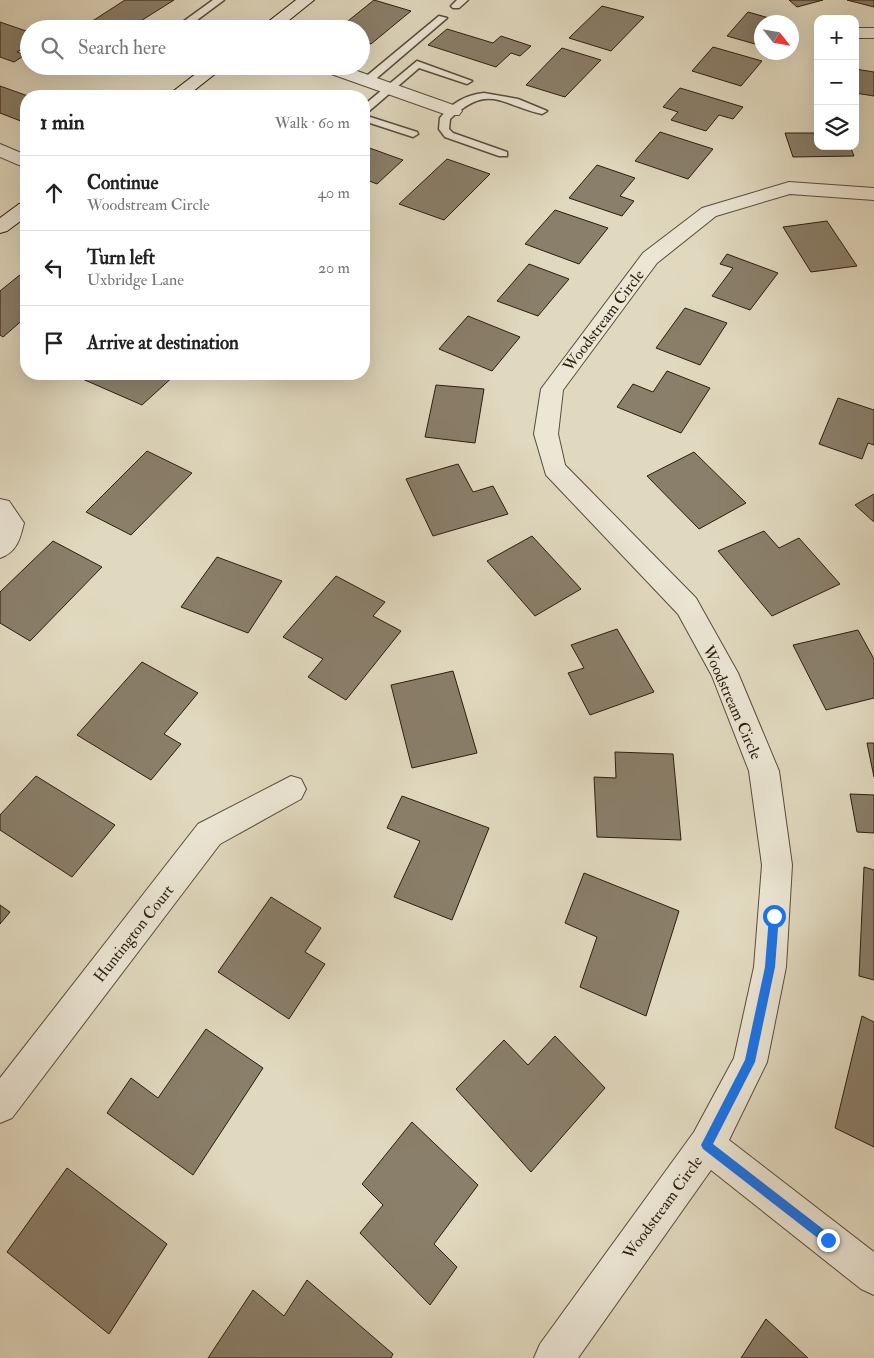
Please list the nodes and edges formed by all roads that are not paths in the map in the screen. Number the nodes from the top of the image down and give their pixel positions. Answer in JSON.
{"nodes":[{"id":1,"x":219,"y":0,"type":"edge"},
{"id":2,"x":306,"y":0,"type":"edge"},
{"id":3,"x":442,"y":18,"type":"dead end"},
{"id":4,"x":191,"y":20,"type":"edge"},
{"id":5,"x":279,"y":20,"type":"edge"},
{"id":6,"x":859,"y":33,"type":"edge"},
{"id":7,"x":874,"y":33,"type":"edge"},
{"id":8,"x":205,"y":75,"type":"edge"},
{"id":9,"x":351,"y":75,"type":"edge"},
{"id":10,"x":367,"y":81,"type":"junction"},
{"id":11,"x":467,"y":81,"type":"dead end"},
{"id":12,"x":388,"y":88,"type":"junction"},
{"id":13,"x":184,"y":90,"type":"edge"},
{"id":14,"x":370,"y":104,"type":"edge"},
{"id":15,"x":453,"y":111,"type":"junction"},
{"id":16,"x":542,"y":111,"type":"dead end"},
{"id":17,"x":370,"y":120,"type":"edge"},
{"id":18,"x":413,"y":134,"type":"dead end"},
{"id":19,"x":0,"y":150,"type":"edge"},
{"id":20,"x":503,"y":154,"type":"dead end"},
{"id":21,"x":20,"y":159,"type":"edge"},
{"id":22,"x":874,"y":194,"type":"edge"},
{"id":23,"x":20,"y":212,"type":"edge"},
{"id":24,"x":0,"y":227,"type":"edge"},
{"id":25,"x":0,"y":508,"type":"edge"},
{"id":26,"x":0,"y":548,"type":"edge"},
{"id":27,"x":291,"y":789,"type":"dead end"},
{"id":28,"x":0,"y":1106,"type":"edge"},
{"id":29,"x":707,"y":1145,"type":"junction"},
{"id":30,"x":874,"y":1276,"type":"edge"},
{"id":31,"x":554,"y":1358,"type":"edge"}],
"edges":[{"from":1,"to":4,"type":"lane"},
{"from":2,"to":5,"type":"street"},
{"from":3,"to":10,"type":"lane"},
{"from":6,"to":7,"type":"street"},
{"from":8,"to":13,"type":"street"},
{"from":9,"to":10,"type":"street"},
{"from":10,"to":12,"type":"street"},
{"from":11,"to":12,"type":"lane"},
{"from":12,"to":14,"type":"lane"},
{"from":12,"to":15,"type":"street"},
{"from":15,"to":16,"type":"lane"},
{"from":15,"to":20,"type":"lane"},
{"from":17,"to":18,"type":"lane"},
{"from":19,"to":21,"type":"street"},
{"from":22,"to":29,"type":"street","name":"Woodstream Circle"},
{"from":23,"to":24,"type":"street"},
{"from":25,"to":26,"type":"street"},
{"from":27,"to":28,"type":"street","name":"Huntington Court"},
{"from":29,"to":30,"type":"street"},
{"from":29,"to":31,"type":"street","name":"Woodstream Circle"}]}
